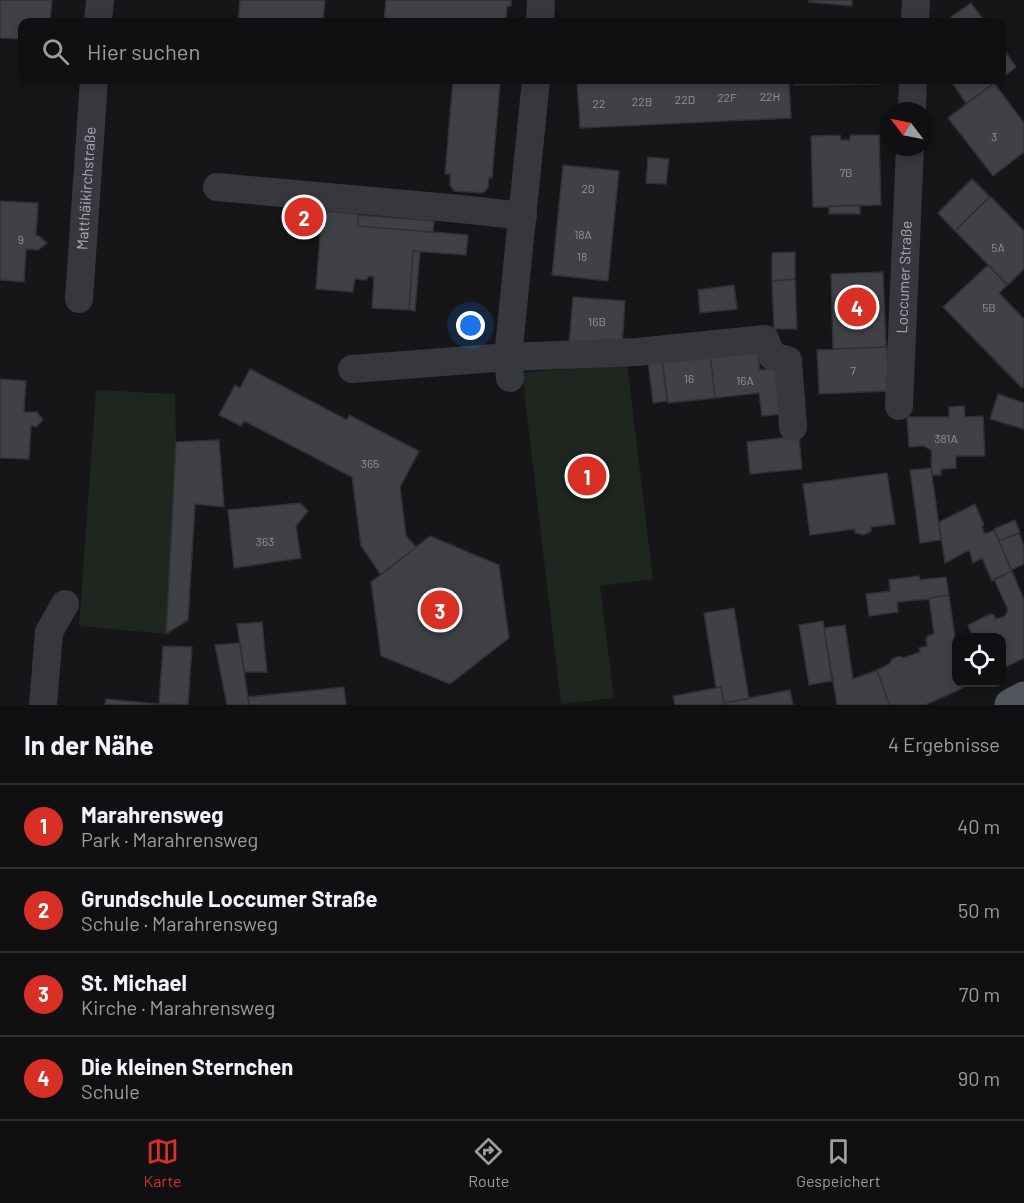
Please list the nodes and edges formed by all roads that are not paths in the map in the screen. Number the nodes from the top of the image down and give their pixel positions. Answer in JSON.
{"nodes":[{"id":1,"x":100,"y":0,"type":"edge"},
{"id":2,"x":541,"y":0,"type":"edge"},
{"id":3,"x":916,"y":0,"type":"edge"},
{"id":4,"x":98,"y":18,"type":"edge"},
{"id":5,"x":540,"y":18,"type":"edge"},
{"id":6,"x":915,"y":18,"type":"edge"},
{"id":7,"x":94,"y":84,"type":"edge"},
{"id":8,"x":536,"y":84,"type":"edge"},
{"id":9,"x":913,"y":84,"type":"edge"},
{"id":10,"x":912,"y":102,"type":"edge"},
{"id":11,"x":910,"y":156,"type":"edge"},
{"id":12,"x":216,"y":187,"type":"dead end"},
{"id":13,"x":523,"y":216,"type":"junction"},
{"id":14,"x":79,"y":298,"type":"dead end"},
{"id":15,"x":509,"y":368,"type":"junction"},
{"id":16,"x":352,"y":369,"type":"dead end"},
{"id":17,"x":899,"y":406,"type":"dead end"},
{"id":18,"x":793,"y":427,"type":"dead end"},
{"id":19,"x":65,"y":604,"type":"dead end"},
{"id":20,"x":1024,"y":698,"type":"edge"},
{"id":21,"x":43,"y":705,"type":"edge"},
{"id":22,"x":1011,"y":705,"type":"edge"}],
"edges":[{"from":1,"to":4,"type":"street"},
{"from":2,"to":5,"type":"street"},
{"from":3,"to":6,"type":"street"},
{"from":7,"to":14,"type":"street","name":"Matthäikirchstraße"},
{"from":8,"to":13,"type":"street"},
{"from":9,"to":10,"type":"street"},
{"from":11,"to":17,"type":"street","name":"Loccumer Straße"},
{"from":12,"to":13,"type":"street"},
{"from":13,"to":15,"type":"street"},
{"from":15,"to":16,"type":"street"},
{"from":15,"to":18,"type":"street"},
{"from":19,"to":21,"type":"street"},
{"from":20,"to":22,"type":"main road"}]}
